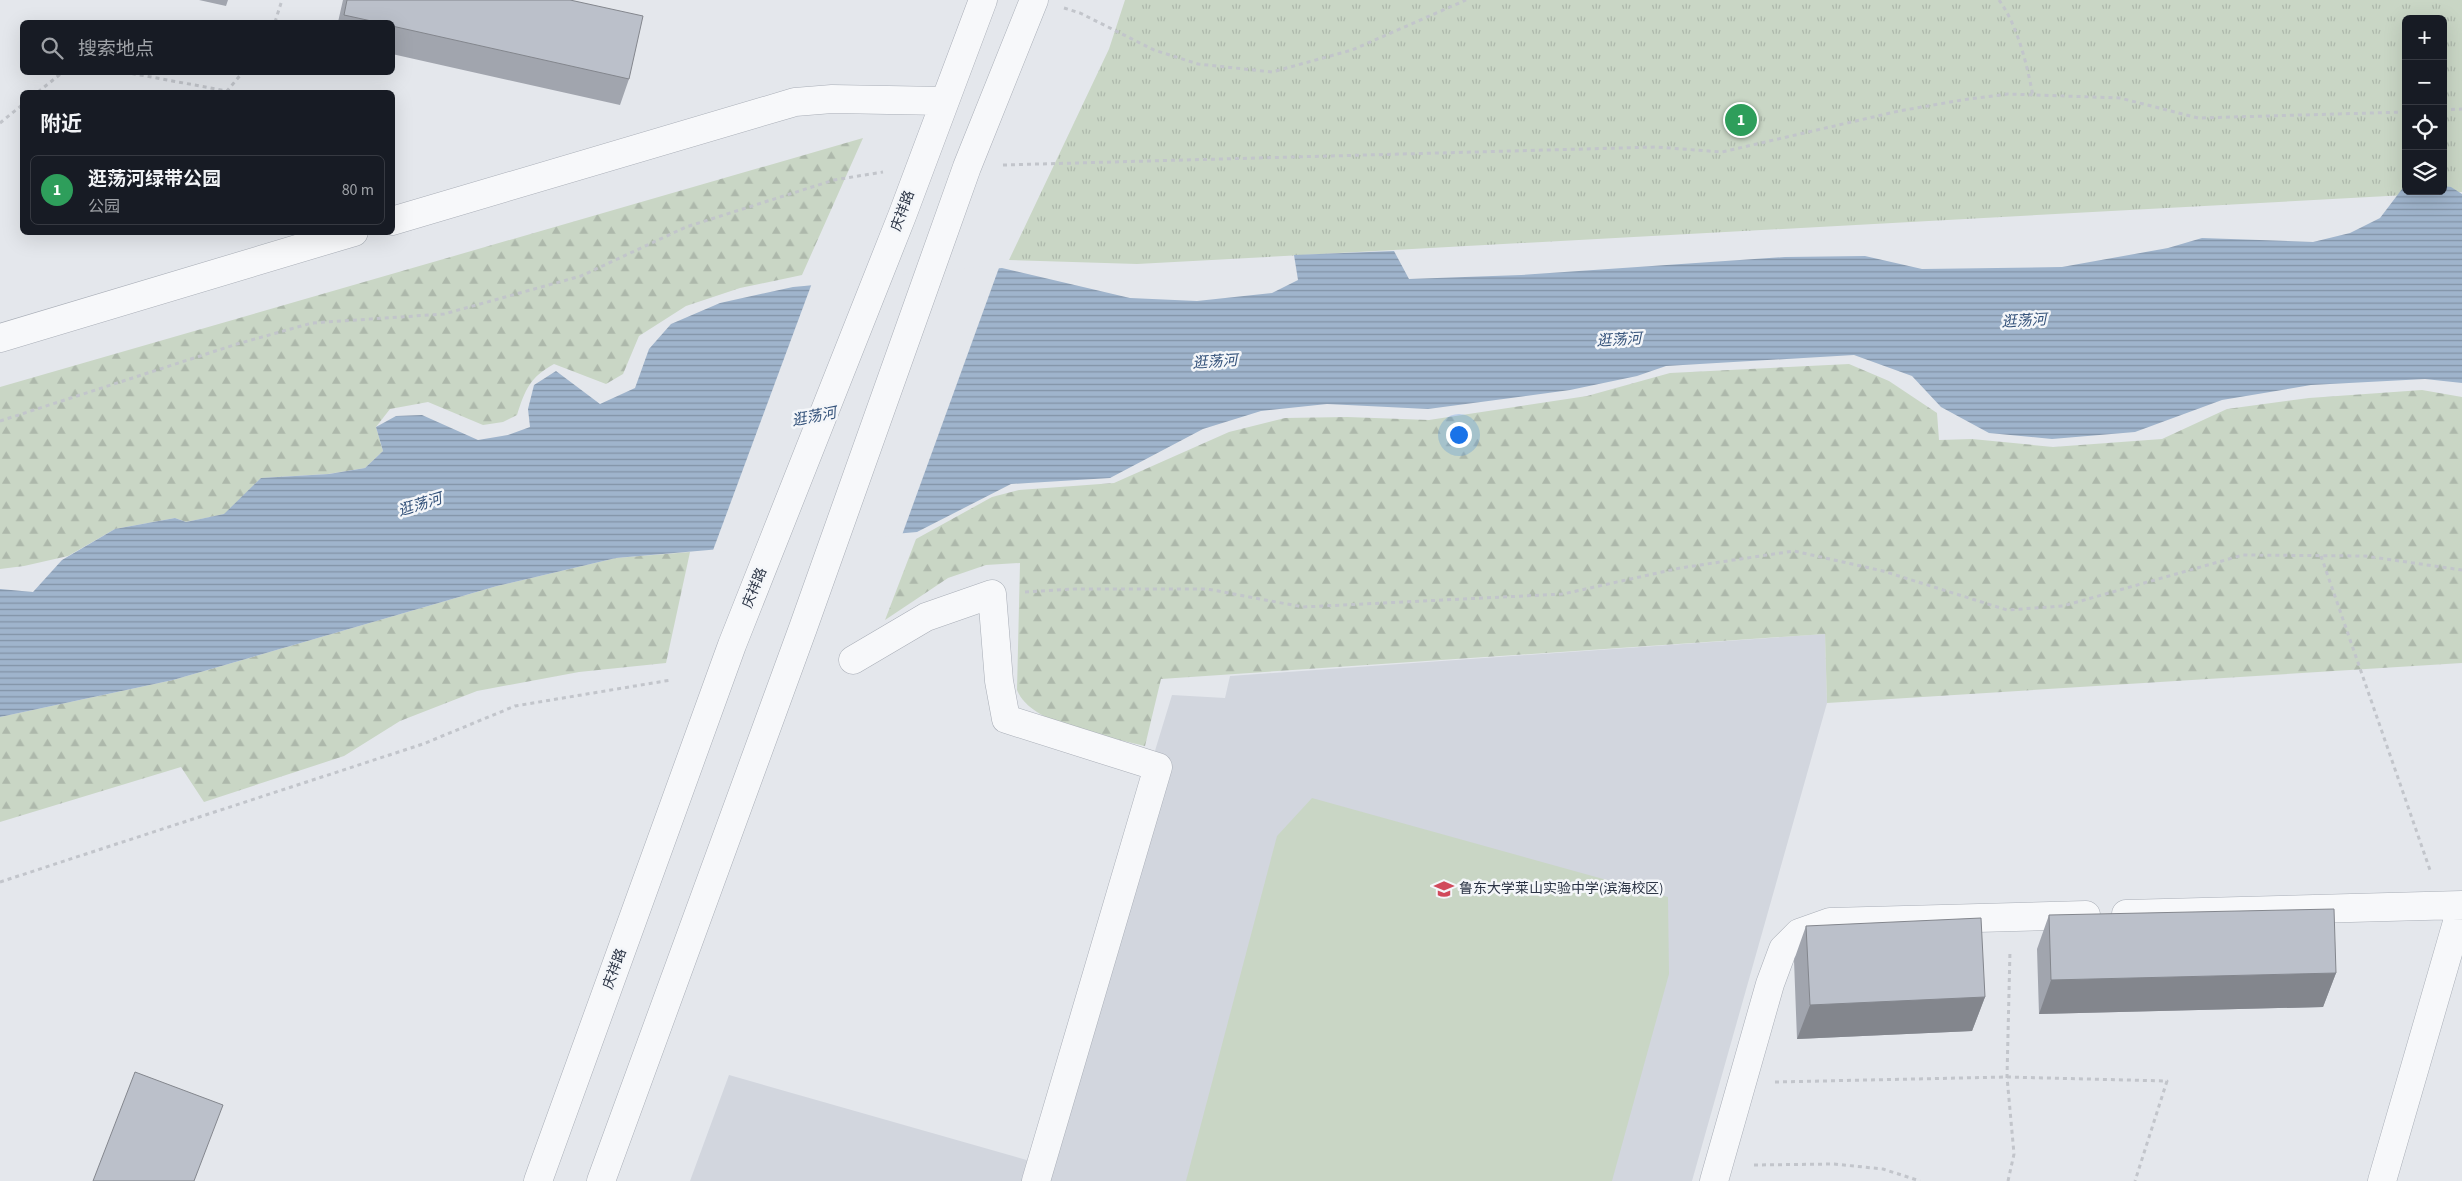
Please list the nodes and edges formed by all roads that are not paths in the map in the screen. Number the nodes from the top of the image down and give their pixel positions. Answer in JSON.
{"nodes":[{"id":1,"x":983,"y":0,"type":"edge"},
{"id":2,"x":1045,"y":3,"type":"edge"},
{"id":3,"x":944,"y":101,"type":"junction"},
{"id":4,"x":395,"y":220,"type":"edge"},
{"id":5,"x":344,"y":235,"type":"edge"},
{"id":6,"x":0,"y":338,"type":"edge"},
{"id":7,"x":853,"y":660,"type":"dead end"},
{"id":8,"x":2462,"y":905,"type":"edge"},
{"id":9,"x":1716,"y":1174,"type":"edge"},
{"id":10,"x":538,"y":1181,"type":"edge"},
{"id":11,"x":601,"y":1181,"type":"edge"},
{"id":12,"x":1036,"y":1181,"type":"edge"},
{"id":13,"x":2382,"y":1181,"type":"edge"}],
"edges":[{"from":1,"to":3,"type":"street","name":"庆祥路"},
{"from":2,"to":11,"type":"street"},
{"from":3,"to":4,"type":"street"},
{"from":3,"to":10,"type":"street","name":"庆祥路"},
{"from":5,"to":6,"type":"street"},
{"from":7,"to":12,"type":"street"},
{"from":8,"to":9,"type":"street"},
{"from":8,"to":13,"type":"street"}]}
